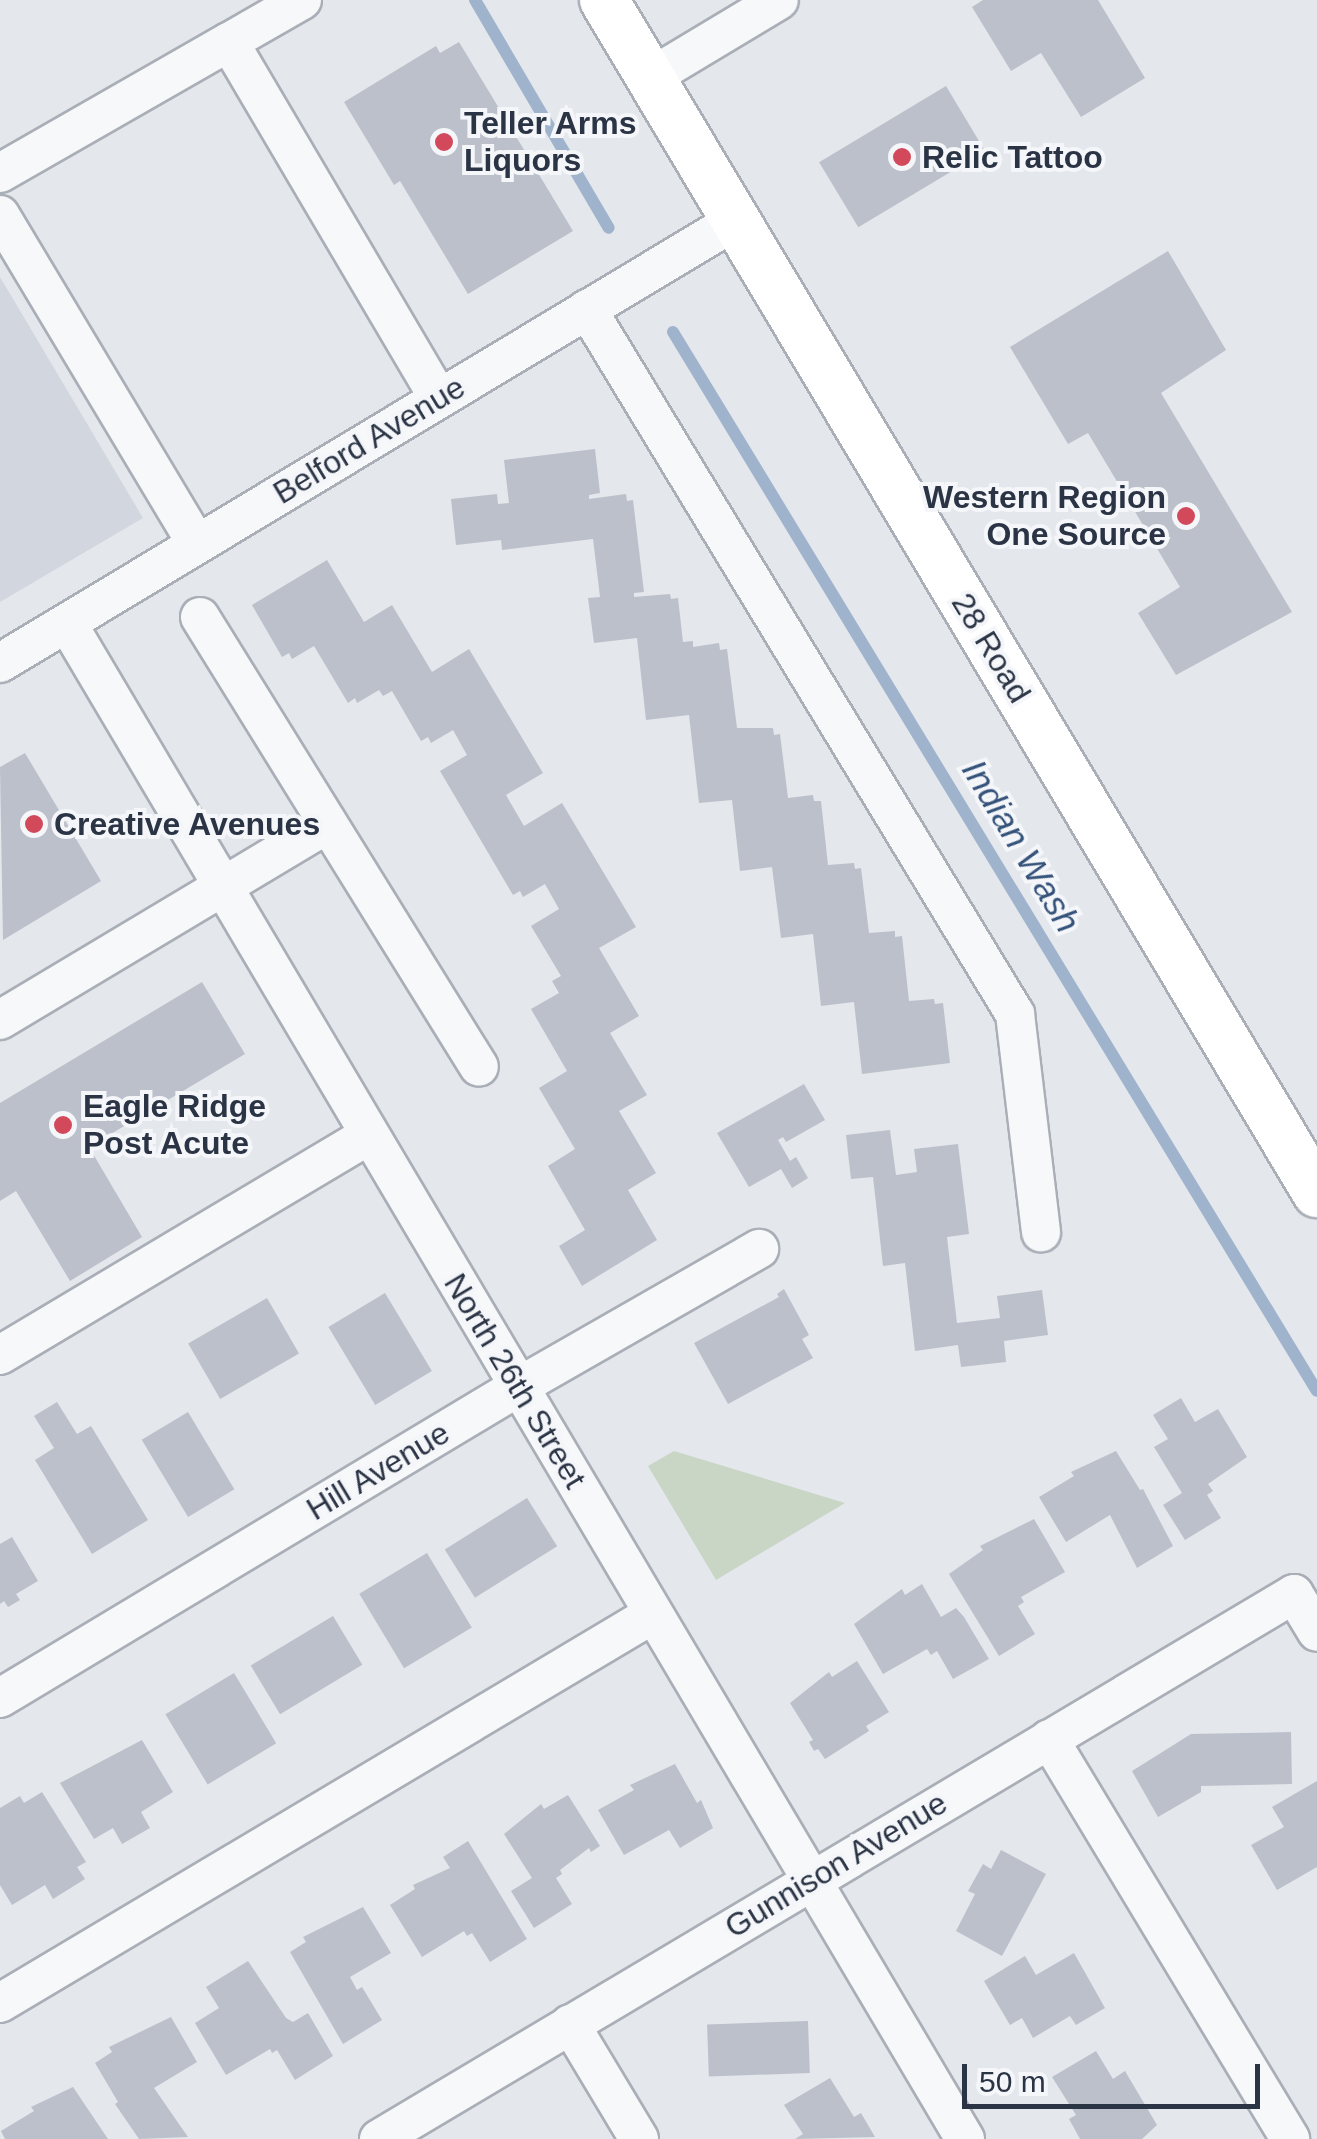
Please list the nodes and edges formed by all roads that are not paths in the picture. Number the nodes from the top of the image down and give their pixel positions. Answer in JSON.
{"nodes":[{"id":1,"x":302,"y":0,"type":"edge"},
{"id":2,"x":604,"y":0,"type":"edge"},
{"id":3,"x":779,"y":0,"type":"edge"},
{"id":4,"x":229,"y":42,"type":"junction"},
{"id":5,"x":651,"y":77,"type":"junction"},
{"id":6,"x":0,"y":173,"type":"edge"},
{"id":7,"x":0,"y":215,"type":"edge"},
{"id":8,"x":738,"y":219,"type":"junction"},
{"id":9,"x":587,"y":310,"type":"junction"},
{"id":10,"x":439,"y":398,"type":"junction"},
{"id":11,"x":197,"y":544,"type":"junction"},
{"id":12,"x":200,"y":616,"type":"dead end"},
{"id":13,"x":67,"y":623,"type":"junction"},
{"id":14,"x":0,"y":663,"type":"edge"},
{"id":15,"x":328,"y":824,"type":"junction"},
{"id":16,"x":222,"y":885,"type":"junction"},
{"id":17,"x":0,"y":1020,"type":"edge"},
{"id":18,"x":480,"y":1067,"type":"dead end"},
{"id":19,"x":369,"y":1136,"type":"junction"},
{"id":20,"x":1317,"y":1193,"type":"edge"},
{"id":21,"x":1041,"y":1232,"type":"dead end"},
{"id":22,"x":760,"y":1249,"type":"dead end"},
{"id":23,"x":0,"y":1355,"type":"edge"},
{"id":24,"x":518,"y":1386,"type":"junction"},
{"id":25,"x":653,"y":1614,"type":"junction"},
{"id":26,"x":1317,"y":1632,"type":"edge"},
{"id":27,"x":0,"y":1698,"type":"edge"},
{"id":28,"x":1050,"y":1739,"type":"junction"},
{"id":29,"x":809,"y":1880,"type":"junction"},
{"id":30,"x":0,"y":2003,"type":"edge"},
{"id":31,"x":570,"y":2024,"type":"junction"},
{"id":32,"x":379,"y":2139,"type":"edge"},
{"id":33,"x":639,"y":2139,"type":"edge"},
{"id":34,"x":964,"y":2139,"type":"edge"},
{"id":35,"x":1290,"y":2139,"type":"edge"}],
"edges":[{"from":1,"to":4,"type":"street"},
{"from":2,"to":5,"type":"main road","name":"28 Road"},
{"from":3,"to":5,"type":"street"},
{"from":4,"to":6,"type":"street"},
{"from":4,"to":10,"type":"street"},
{"from":5,"to":8,"type":"main road","name":"28 Road"},
{"from":7,"to":11,"type":"street"},
{"from":8,"to":9,"type":"street","name":"Belford Avenue"},
{"from":8,"to":20,"type":"main road","name":"28 Road"},
{"from":9,"to":10,"type":"street","name":"Belford Avenue"},
{"from":9,"to":21,"type":"street"},
{"from":10,"to":11,"type":"street","name":"Belford Avenue"},
{"from":11,"to":13,"type":"street","name":"Belford Avenue"},
{"from":12,"to":15,"type":"street"},
{"from":13,"to":14,"type":"street","name":"Belford Avenue"},
{"from":13,"to":16,"type":"street","name":"North 26th Street"},
{"from":15,"to":16,"type":"street"},
{"from":15,"to":18,"type":"street"},
{"from":16,"to":17,"type":"street"},
{"from":16,"to":19,"type":"street","name":"North 26th Street"},
{"from":19,"to":23,"type":"street"},
{"from":19,"to":24,"type":"street","name":"North 26th Street"},
{"from":22,"to":24,"type":"street","name":"Hill Avenue"},
{"from":24,"to":25,"type":"street","name":"North 26th Street"},
{"from":24,"to":27,"type":"street","name":"Hill Avenue"},
{"from":25,"to":29,"type":"street","name":"North 26th Street"},
{"from":25,"to":30,"type":"street"},
{"from":26,"to":28,"type":"street","name":"Gunnison Avenue"},
{"from":28,"to":29,"type":"street","name":"Gunnison Avenue"},
{"from":28,"to":35,"type":"street"},
{"from":29,"to":31,"type":"street","name":"Gunnison Avenue"},
{"from":29,"to":34,"type":"street","name":"North 26th Street"},
{"from":31,"to":32,"type":"street","name":"Gunnison Avenue"},
{"from":31,"to":33,"type":"street"}]}
